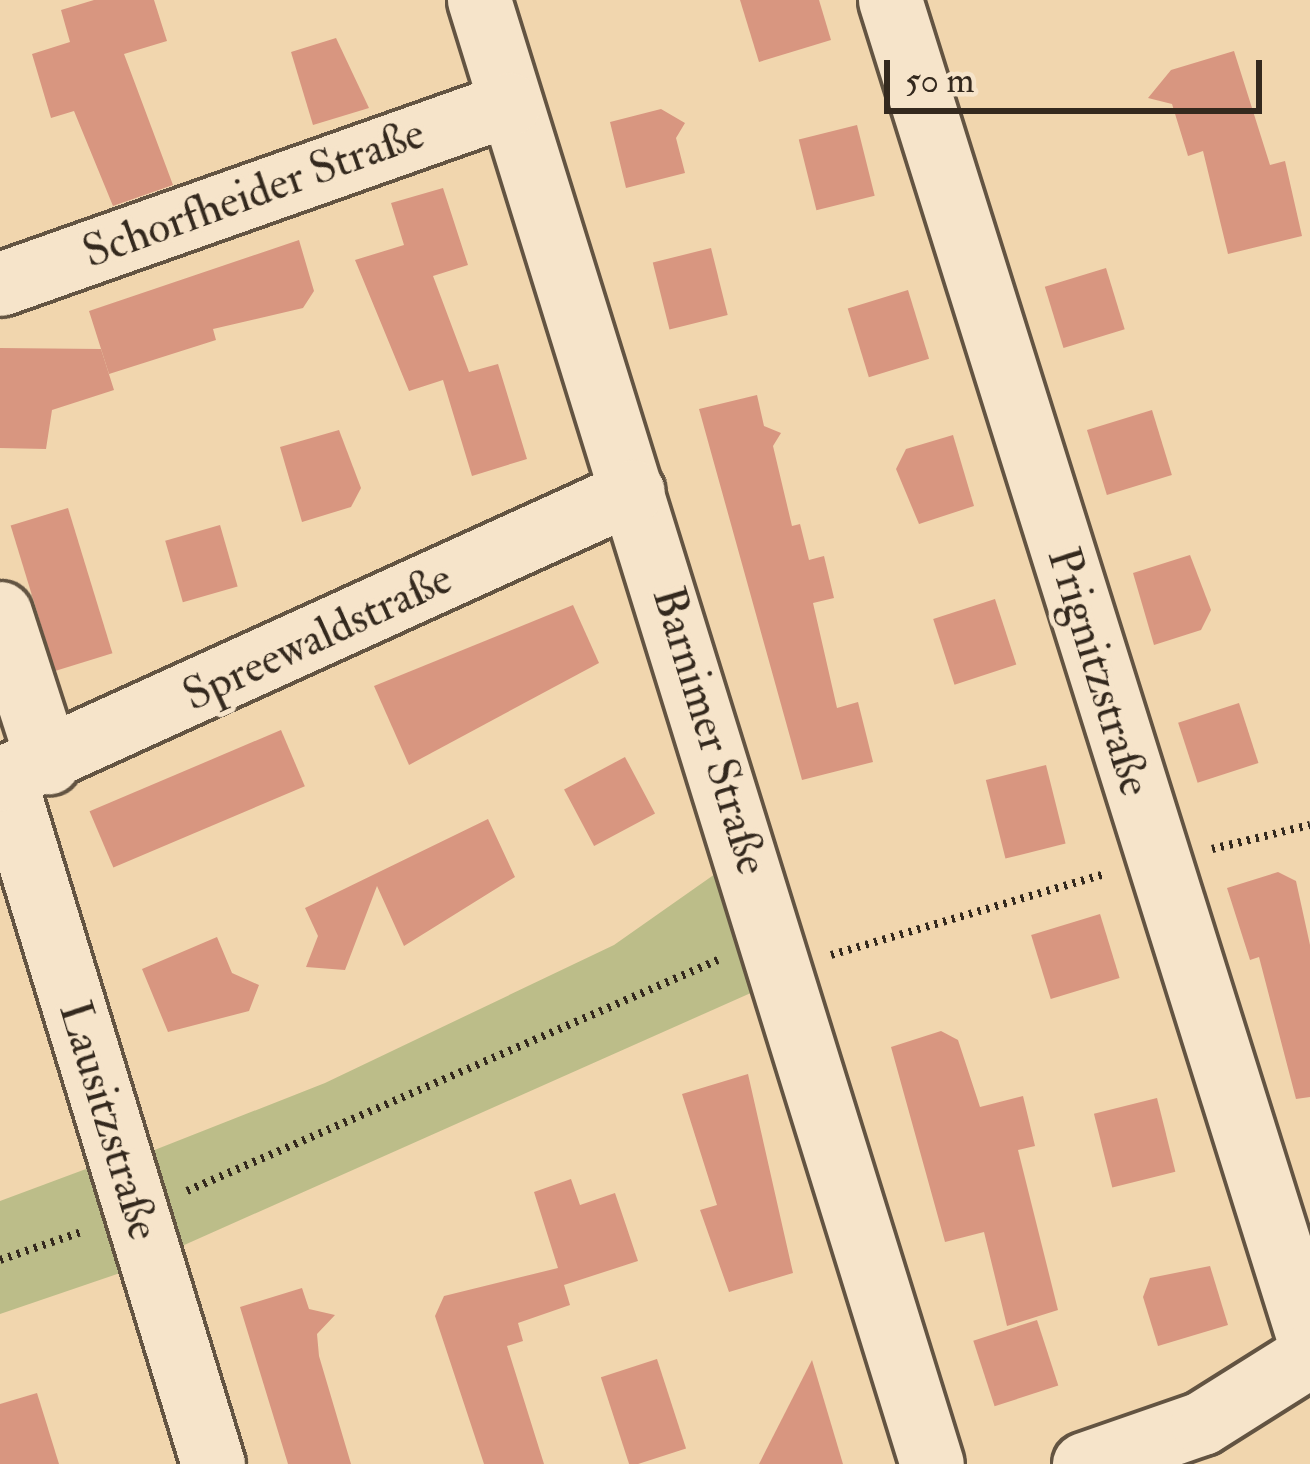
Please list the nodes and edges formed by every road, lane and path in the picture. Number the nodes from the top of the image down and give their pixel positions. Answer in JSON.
{"nodes":[{"id":1,"x":479,"y":0,"type":"edge"},
{"id":2,"x":890,"y":0,"type":"edge"},
{"id":3,"x":508,"y":104,"type":"junction"},
{"id":4,"x":0,"y":284,"type":"edge"},
{"id":5,"x":634,"y":491,"type":"junction"},
{"id":6,"x":0,"y":613,"type":"edge"},
{"id":7,"x":17,"y":773,"type":"edge"},
{"id":8,"x":1310,"y":825,"type":"edge"},
{"id":9,"x":1157,"y":863,"type":"junction"},
{"id":10,"x":778,"y":953,"type":"junction"},
{"id":11,"x":136,"y":1213,"type":"junction"},
{"id":12,"x":0,"y":1260,"type":"edge"},
{"id":13,"x":1310,"y":1343,"type":"edge"},
{"id":14,"x":1310,"y":1355,"type":"edge"},
{"id":15,"x":213,"y":1464,"type":"edge"},
{"id":16,"x":932,"y":1464,"type":"edge"},
{"id":17,"x":1084,"y":1464,"type":"edge"}],
"edges":[{"from":1,"to":3,"type":"street","name":"Barnimer Straße"},
{"from":2,"to":9,"type":"street","name":"Prignitzstraße"},
{"from":3,"to":4,"type":"street","name":"Schorfheider Straße"},
{"from":3,"to":5,"type":"street","name":"Barnimer Straße"},
{"from":5,"to":7,"type":"street","name":"Spreewaldstraße"},
{"from":5,"to":10,"type":"street","name":"Barnimer Straße"},
{"from":6,"to":7,"type":"street","name":"Lausitzstraße"},
{"from":7,"to":11,"type":"street","name":"Lausitzstraße"},
{"from":8,"to":9,"type":"path"},
{"from":9,"to":10,"type":"path"},
{"from":9,"to":13,"type":"street","name":"Prignitzstraße"},
{"from":10,"to":11,"type":"path"},
{"from":10,"to":16,"type":"street","name":"Barnimer Straße"},
{"from":11,"to":12,"type":"path"},
{"from":11,"to":15,"type":"street","name":"Lausitzstraße"},
{"from":14,"to":17,"type":"street"}]}
